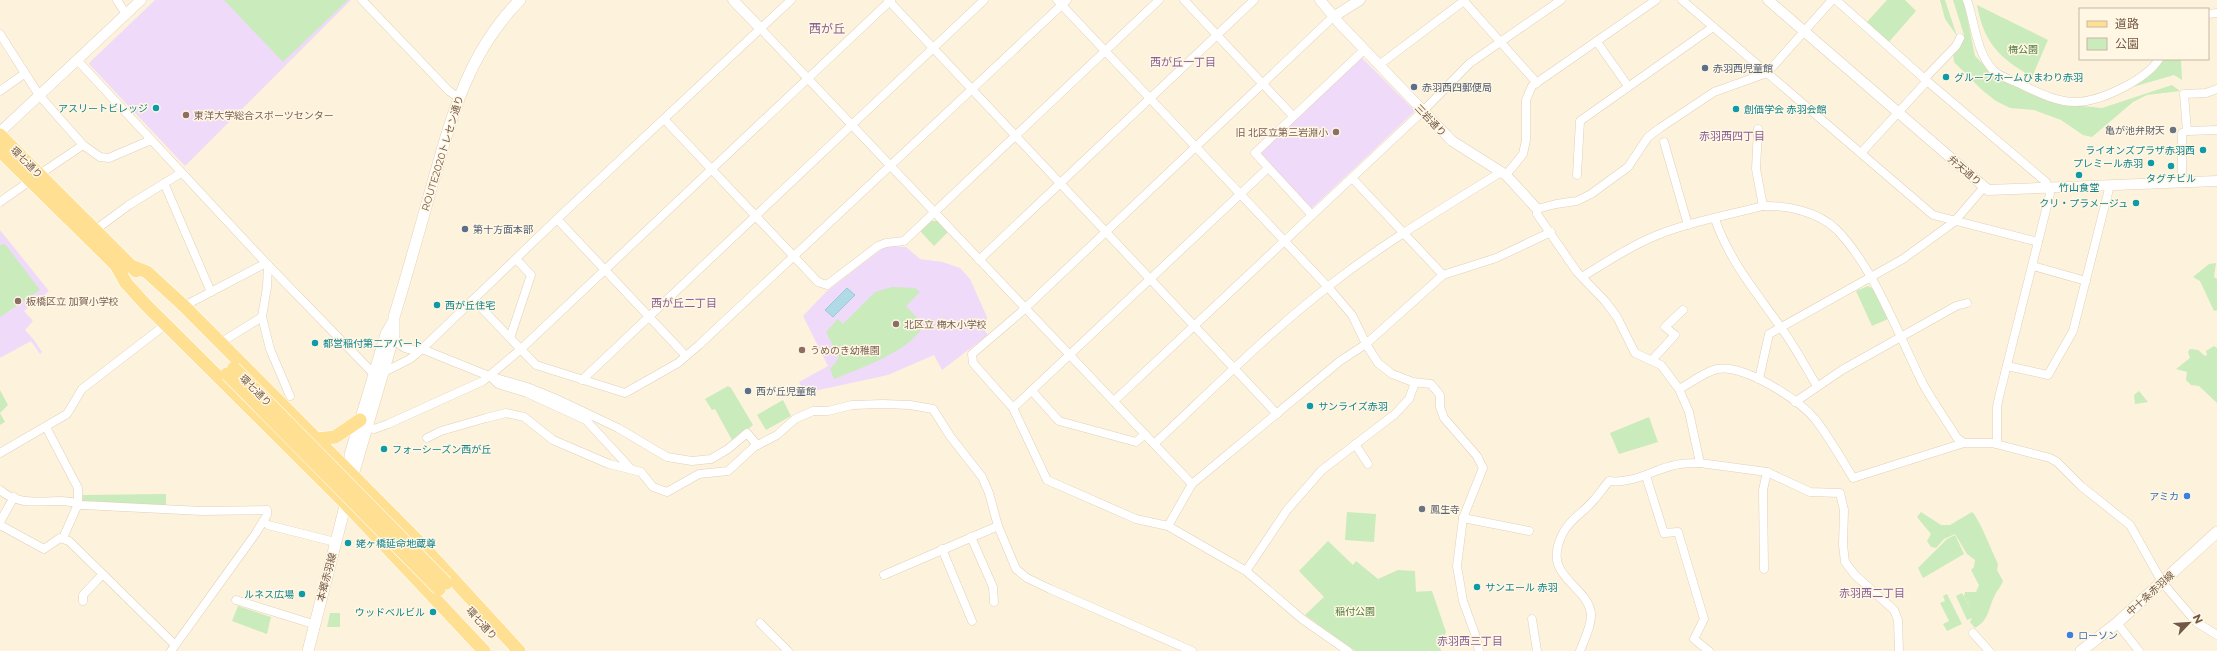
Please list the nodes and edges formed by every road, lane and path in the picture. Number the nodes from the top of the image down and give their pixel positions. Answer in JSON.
{"nodes":[{"id":1,"x":117,"y":0,"type":"edge"},
{"id":2,"x":141,"y":0,"type":"edge"},
{"id":3,"x":362,"y":0,"type":"edge"},
{"id":4,"x":520,"y":0,"type":"edge"},
{"id":5,"x":733,"y":0,"type":"edge"},
{"id":6,"x":791,"y":0,"type":"edge"},
{"id":7,"x":889,"y":0,"type":"edge"},
{"id":8,"x":984,"y":0,"type":"edge"},
{"id":9,"x":1159,"y":0,"type":"edge"},
{"id":10,"x":1184,"y":0,"type":"edge"},
{"id":11,"x":1254,"y":0,"type":"edge"},
{"id":12,"x":1320,"y":0,"type":"edge"},
{"id":13,"x":1360,"y":0,"type":"edge"},
{"id":14,"x":1464,"y":0,"type":"edge"},
{"id":15,"x":1561,"y":0,"type":"edge"},
{"id":16,"x":1656,"y":0,"type":"edge"},
{"id":17,"x":1682,"y":0,"type":"edge"},
{"id":18,"x":1768,"y":0,"type":"edge"},
{"id":19,"x":1832,"y":0,"type":"edge"},
{"id":20,"x":1836,"y":0,"type":"edge"},
{"id":21,"x":1967,"y":0,"type":"edge"},
{"id":22,"x":1062,"y":2,"type":"edge"},
{"id":23,"x":126,"y":14,"type":"junction"},
{"id":24,"x":1333,"y":17,"type":"junction"},
{"id":25,"x":1713,"y":27,"type":"junction"},
{"id":26,"x":760,"y":28,"type":"junction"},
{"id":27,"x":1805,"y":32,"type":"junction"},
{"id":28,"x":0,"y":34,"type":"edge"},
{"id":29,"x":1217,"y":34,"type":"junction"},
{"id":30,"x":1960,"y":38,"type":"dead end"},
{"id":31,"x":1501,"y":41,"type":"junction"},
{"id":32,"x":1597,"y":42,"type":"junction"},
{"id":33,"x":932,"y":49,"type":"junction"},
{"id":34,"x":1364,"y":50,"type":"junction"},
{"id":35,"x":1105,"y":51,"type":"junction"},
{"id":36,"x":77,"y":60,"type":"junction"},
{"id":37,"x":2158,"y":60,"type":"edge"},
{"id":38,"x":1379,"y":65,"type":"junction"},
{"id":39,"x":1767,"y":73,"type":"junction"},
{"id":40,"x":24,"y":74,"type":"junction"},
{"id":41,"x":808,"y":78,"type":"junction"},
{"id":42,"x":1926,"y":80,"type":"junction"},
{"id":43,"x":1263,"y":83,"type":"junction"},
{"id":44,"x":1537,"y":83,"type":"junction"},
{"id":45,"x":1628,"y":86,"type":"junction"},
{"id":46,"x":970,"y":89,"type":"junction"},
{"id":47,"x":2217,"y":89,"type":"edge"},
{"id":48,"x":0,"y":91,"type":"edge"},
{"id":49,"x":39,"y":95,"type":"junction"},
{"id":50,"x":459,"y":98,"type":"junction"},
{"id":51,"x":1150,"y":98,"type":"junction"},
{"id":52,"x":1423,"y":111,"type":"junction"},
{"id":53,"x":1898,"y":113,"type":"junction"},
{"id":54,"x":1293,"y":116,"type":"junction"},
{"id":55,"x":664,"y":119,"type":"junction"},
{"id":56,"x":852,"y":124,"type":"junction"},
{"id":57,"x":1758,"y":128,"type":"dead end"},
{"id":58,"x":2217,"y":130,"type":"edge"},
{"id":59,"x":2187,"y":131,"type":"junction"},
{"id":60,"x":0,"y":134,"type":"edge"},
{"id":61,"x":1015,"y":135,"type":"junction"},
{"id":62,"x":151,"y":140,"type":"junction"},
{"id":63,"x":1664,"y":142,"type":"dead end"},
{"id":64,"x":83,"y":145,"type":"junction"},
{"id":65,"x":1196,"y":147,"type":"junction"},
{"id":66,"x":0,"y":151,"type":"edge"},
{"id":67,"x":1861,"y":153,"type":"junction"},
{"id":68,"x":890,"y":165,"type":"junction"},
{"id":69,"x":1268,"y":168,"type":"junction"},
{"id":70,"x":712,"y":169,"type":"junction"},
{"id":71,"x":180,"y":173,"type":"junction"},
{"id":72,"x":1504,"y":173,"type":"junction"},
{"id":73,"x":1577,"y":175,"type":"dead end"},
{"id":74,"x":35,"y":177,"type":"junction"},
{"id":75,"x":1352,"y":178,"type":"junction"},
{"id":76,"x":2217,"y":180,"type":"edge"},
{"id":77,"x":2182,"y":182,"type":"junction"},
{"id":78,"x":164,"y":183,"type":"junction"},
{"id":79,"x":1060,"y":184,"type":"junction"},
{"id":80,"x":2110,"y":185,"type":"junction"},
{"id":81,"x":1984,"y":187,"type":"junction"},
{"id":82,"x":2050,"y":188,"type":"junction"},
{"id":83,"x":1241,"y":194,"type":"junction"},
{"id":84,"x":0,"y":202,"type":"edge"},
{"id":85,"x":1763,"y":206,"type":"junction"},
{"id":86,"x":1537,"y":209,"type":"junction"},
{"id":87,"x":934,"y":212,"type":"junction"},
{"id":88,"x":1312,"y":215,"type":"junction"},
{"id":89,"x":754,"y":216,"type":"junction"},
{"id":90,"x":557,"y":219,"type":"junction"},
{"id":91,"x":1715,"y":219,"type":"junction"},
{"id":92,"x":1954,"y":222,"type":"junction"},
{"id":93,"x":1688,"y":225,"type":"junction"},
{"id":94,"x":95,"y":230,"type":"junction"},
{"id":95,"x":1105,"y":232,"type":"junction"},
{"id":96,"x":1551,"y":232,"type":"junction"},
{"id":97,"x":1404,"y":233,"type":"junction"},
{"id":98,"x":1284,"y":241,"type":"junction"},
{"id":99,"x":2038,"y":242,"type":"junction"},
{"id":100,"x":794,"y":256,"type":"junction"},
{"id":101,"x":516,"y":260,"type":"junction"},
{"id":102,"x":979,"y":260,"type":"junction"},
{"id":103,"x":267,"y":264,"type":"junction"},
{"id":104,"x":116,"y":265,"type":"junction"},
{"id":105,"x":129,"y":265,"type":"junction"},
{"id":106,"x":2033,"y":266,"type":"junction"},
{"id":107,"x":605,"y":270,"type":"junction"},
{"id":108,"x":1443,"y":275,"type":"junction"},
{"id":109,"x":1582,"y":277,"type":"junction"},
{"id":110,"x":1150,"y":279,"type":"junction"},
{"id":111,"x":1870,"y":279,"type":"junction"},
{"id":112,"x":2086,"y":281,"type":"junction"},
{"id":113,"x":1328,"y":287,"type":"junction"},
{"id":114,"x":211,"y":292,"type":"junction"},
{"id":115,"x":474,"y":300,"type":"junction"},
{"id":116,"x":1967,"y":303,"type":"dead end"},
{"id":117,"x":184,"y":306,"type":"junction"},
{"id":118,"x":1025,"y":307,"type":"junction"},
{"id":119,"x":1683,"y":310,"type":"dead end"},
{"id":120,"x":262,"y":316,"type":"junction"},
{"id":121,"x":648,"y":316,"type":"junction"},
{"id":122,"x":394,"y":321,"type":"junction"},
{"id":123,"x":165,"y":325,"type":"junction"},
{"id":124,"x":1195,"y":326,"type":"junction"},
{"id":125,"x":1781,"y":327,"type":"junction"},
{"id":126,"x":394,"y":336,"type":"junction"},
{"id":127,"x":510,"y":338,"type":"junction"},
{"id":128,"x":1901,"y":338,"type":"junction"},
{"id":129,"x":220,"y":343,"type":"junction"},
{"id":130,"x":1366,"y":344,"type":"junction"},
{"id":131,"x":422,"y":349,"type":"junction"},
{"id":132,"x":521,"y":349,"type":"junction"},
{"id":133,"x":1070,"y":355,"type":"junction"},
{"id":134,"x":686,"y":356,"type":"junction"},
{"id":135,"x":1652,"y":360,"type":"junction"},
{"id":136,"x":2007,"y":366,"type":"junction"},
{"id":137,"x":1234,"y":368,"type":"junction"},
{"id":138,"x":230,"y":371,"type":"junction"},
{"id":139,"x":378,"y":373,"type":"junction"},
{"id":140,"x":489,"y":376,"type":"junction"},
{"id":141,"x":1759,"y":379,"type":"junction"},
{"id":142,"x":582,"y":380,"type":"junction"},
{"id":143,"x":1416,"y":383,"type":"junction"},
{"id":144,"x":1817,"y":386,"type":"junction"},
{"id":145,"x":1679,"y":389,"type":"junction"},
{"id":146,"x":1032,"y":391,"type":"junction"},
{"id":147,"x":290,"y":396,"type":"dead end"},
{"id":148,"x":1114,"y":401,"type":"junction"},
{"id":149,"x":1795,"y":402,"type":"junction"},
{"id":150,"x":1013,"y":408,"type":"junction"},
{"id":151,"x":1277,"y":414,"type":"junction"},
{"id":152,"x":363,"y":424,"type":"junction"},
{"id":153,"x":46,"y":427,"type":"junction"},
{"id":154,"x":1145,"y":434,"type":"junction"},
{"id":155,"x":426,"y":438,"type":"dead end"},
{"id":156,"x":317,"y":439,"type":"junction"},
{"id":157,"x":1964,"y":443,"type":"junction"},
{"id":158,"x":1154,"y":444,"type":"junction"},
{"id":159,"x":1355,"y":444,"type":"junction"},
{"id":160,"x":1997,"y":444,"type":"junction"},
{"id":161,"x":757,"y":445,"type":"junction"},
{"id":162,"x":0,"y":453,"type":"edge"},
{"id":163,"x":1700,"y":463,"type":"junction"},
{"id":164,"x":1368,"y":464,"type":"dead end"},
{"id":165,"x":631,"y":469,"type":"junction"},
{"id":166,"x":1767,"y":472,"type":"junction"},
{"id":167,"x":353,"y":475,"type":"junction"},
{"id":168,"x":1646,"y":476,"type":"junction"},
{"id":169,"x":1192,"y":484,"type":"junction"},
{"id":170,"x":0,"y":490,"type":"edge"},
{"id":171,"x":14,"y":497,"type":"junction"},
{"id":172,"x":345,"y":503,"type":"junction"},
{"id":173,"x":78,"y":504,"type":"junction"},
{"id":174,"x":1463,"y":518,"type":"junction"},
{"id":175,"x":263,"y":521,"type":"junction"},
{"id":176,"x":0,"y":523,"type":"edge"},
{"id":177,"x":998,"y":526,"type":"junction"},
{"id":178,"x":1168,"y":526,"type":"junction"},
{"id":179,"x":1529,"y":531,"type":"dead end"},
{"id":180,"x":2217,"y":532,"type":"edge"},
{"id":181,"x":971,"y":537,"type":"junction"},
{"id":182,"x":64,"y":538,"type":"junction"},
{"id":183,"x":335,"y":542,"type":"junction"},
{"id":184,"x":942,"y":549,"type":"junction"},
{"id":185,"x":1764,"y":569,"type":"dead end"},
{"id":186,"x":1246,"y":571,"type":"junction"},
{"id":187,"x":102,"y":575,"type":"junction"},
{"id":188,"x":884,"y":575,"type":"dead end"},
{"id":189,"x":2162,"y":582,"type":"junction"},
{"id":190,"x":443,"y":586,"type":"junction"},
{"id":191,"x":236,"y":600,"type":"dead end"},
{"id":192,"x":82,"y":601,"type":"dead end"},
{"id":193,"x":994,"y":602,"type":"dead end"},
{"id":194,"x":1532,"y":619,"type":"dead end"},
{"id":195,"x":972,"y":621,"type":"dead end"},
{"id":196,"x":760,"y":623,"type":"dead end"},
{"id":197,"x":2117,"y":623,"type":"junction"},
{"id":198,"x":313,"y":624,"type":"junction"},
{"id":199,"x":1974,"y":633,"type":"dead end"},
{"id":200,"x":2217,"y":635,"type":"edge"},
{"id":201,"x":173,"y":648,"type":"edge"},
{"id":202,"x":308,"y":651,"type":"edge"},
{"id":203,"x":484,"y":651,"type":"edge"},
{"id":204,"x":494,"y":651,"type":"edge"},
{"id":205,"x":508,"y":651,"type":"edge"},
{"id":206,"x":519,"y":651,"type":"edge"},
{"id":207,"x":788,"y":651,"type":"edge"},
{"id":208,"x":1192,"y":651,"type":"edge"},
{"id":209,"x":1348,"y":651,"type":"edge"},
{"id":210,"x":1479,"y":651,"type":"edge"},
{"id":211,"x":1537,"y":651,"type":"edge"},
{"id":212,"x":1580,"y":651,"type":"edge"},
{"id":213,"x":1709,"y":651,"type":"edge"},
{"id":214,"x":1899,"y":651,"type":"edge"},
{"id":215,"x":1989,"y":651,"type":"edge"},
{"id":216,"x":2081,"y":651,"type":"edge"},
{"id":217,"x":2139,"y":651,"type":"edge"}],
"edges":[{"from":1,"to":23,"type":"street"},
{"from":2,"to":23,"type":"street"},
{"from":3,"to":50,"type":"street"},
{"from":4,"to":50,"type":"main road","name":"ROUTE2020トレセン通り"},
{"from":5,"to":26,"type":"street"},
{"from":6,"to":26,"type":"street"},
{"from":7,"to":33,"type":"street"},
{"from":7,"to":41,"type":"street"},
{"from":8,"to":33,"type":"street"},
{"from":9,"to":35,"type":"street"},
{"from":10,"to":29,"type":"street"},
{"from":11,"to":29,"type":"street"},
{"from":12,"to":24,"type":"street","name":"三岩通り"},
{"from":13,"to":24,"type":"street"},
{"from":14,"to":31,"type":"street"},
{"from":14,"to":38,"type":"street"},
{"from":15,"to":31,"type":"street"},
{"from":16,"to":32,"type":"street"},
{"from":17,"to":25,"type":"street"},
{"from":18,"to":27,"type":"street","name":"弁天通り"},
{"from":19,"to":27,"type":"street"},
{"from":20,"to":42,"type":"street"},
{"from":21,"to":37,"type":"street"},
{"from":22,"to":35,"type":"street"},
{"from":22,"to":46,"type":"street"},
{"from":23,"to":36,"type":"street"},
{"from":24,"to":34,"type":"street","name":"三岩通り"},
{"from":24,"to":43,"type":"street"},
{"from":25,"to":39,"type":"street"},
{"from":25,"to":45,"type":"street"},
{"from":26,"to":41,"type":"street"},
{"from":26,"to":55,"type":"street"},
{"from":27,"to":39,"type":"street"},
{"from":27,"to":53,"type":"street","name":"弁天通り"},
{"from":28,"to":40,"type":"street"},
{"from":29,"to":43,"type":"street"},
{"from":29,"to":51,"type":"street"},
{"from":30,"to":42,"type":"street"},
{"from":31,"to":44,"type":"street"},
{"from":31,"to":52,"type":"street"},
{"from":32,"to":44,"type":"street"},
{"from":32,"to":45,"type":"street"},
{"from":33,"to":46,"type":"street"},
{"from":33,"to":56,"type":"street"},
{"from":34,"to":38,"type":"street","name":"三岩通り"},
{"from":34,"to":54,"type":"street"},
{"from":35,"to":51,"type":"street"},
{"from":35,"to":61,"type":"street"},
{"from":36,"to":49,"type":"street"},
{"from":36,"to":62,"type":"street"},
{"from":38,"to":52,"type":"street","name":"三岩通り"},
{"from":39,"to":67,"type":"street"},
{"from":39,"to":86,"type":"street"},
{"from":40,"to":48,"type":"street"},
{"from":40,"to":49,"type":"street"},
{"from":41,"to":56,"type":"street"},
{"from":41,"to":70,"type":"street"},
{"from":42,"to":53,"type":"street"},
{"from":42,"to":82,"type":"street"},
{"from":43,"to":54,"type":"street"},
{"from":43,"to":65,"type":"street"},
{"from":44,"to":72,"type":"street"},
{"from":45,"to":73,"type":"street"},
{"from":46,"to":61,"type":"street"},
{"from":46,"to":68,"type":"street"},
{"from":47,"to":59,"type":"street"},
{"from":49,"to":60,"type":"street"},
{"from":49,"to":64,"type":"street"},
{"from":50,"to":122,"type":"main road","name":"ROUTE2020トレセン通り"},
{"from":51,"to":65,"type":"street"},
{"from":51,"to":79,"type":"street"},
{"from":52,"to":72,"type":"street","name":"三岩通り"},
{"from":52,"to":75,"type":"street"},
{"from":53,"to":67,"type":"street"},
{"from":53,"to":81,"type":"street","name":"弁天通り"},
{"from":54,"to":69,"type":"street"},
{"from":55,"to":70,"type":"street"},
{"from":55,"to":90,"type":"street"},
{"from":56,"to":68,"type":"street"},
{"from":56,"to":89,"type":"street"},
{"from":57,"to":85,"type":"street"},
{"from":58,"to":59,"type":"street"},
{"from":59,"to":77,"type":"street"},
{"from":60,"to":74,"type":"main road","name":"環七通り"},
{"from":61,"to":79,"type":"street"},
{"from":61,"to":87,"type":"street"},
{"from":62,"to":64,"type":"street"},
{"from":62,"to":71,"type":"street"},
{"from":63,"to":93,"type":"street"},
{"from":64,"to":74,"type":"street"},
{"from":65,"to":83,"type":"street"},
{"from":65,"to":95,"type":"street"},
{"from":66,"to":74,"type":"main road","name":"環七通り"},
{"from":67,"to":92,"type":"street"},
{"from":68,"to":87,"type":"street"},
{"from":68,"to":100,"type":"street"},
{"from":69,"to":83,"type":"street"},
{"from":69,"to":88,"type":"street"},
{"from":70,"to":89,"type":"street"},
{"from":70,"to":107,"type":"street"},
{"from":71,"to":78,"type":"street"},
{"from":71,"to":103,"type":"street"},
{"from":72,"to":86,"type":"street","name":"三岩通り"},
{"from":72,"to":97,"type":"street"},
{"from":74,"to":84,"type":"street"},
{"from":74,"to":94,"type":"main road","name":"環七通り"},
{"from":74,"to":104,"type":"main road","name":"環七通り"},
{"from":75,"to":88,"type":"street"},
{"from":75,"to":97,"type":"street"},
{"from":76,"to":77,"type":"street","name":"弁天通り"},
{"from":77,"to":80,"type":"street","name":"弁天通り"},
{"from":78,"to":94,"type":"street"},
{"from":78,"to":114,"type":"street"},
{"from":79,"to":95,"type":"street"},
{"from":79,"to":102,"type":"street"},
{"from":80,"to":82,"type":"street","name":"弁天通り"},
{"from":80,"to":112,"type":"street"},
{"from":81,"to":82,"type":"street","name":"弁天通り"},
{"from":81,"to":92,"type":"street"},
{"from":82,"to":99,"type":"street"},
{"from":83,"to":98,"type":"street"},
{"from":83,"to":110,"type":"street"},
{"from":85,"to":91,"type":"street"},
{"from":85,"to":111,"type":"street"},
{"from":86,"to":96,"type":"street"},
{"from":87,"to":100,"type":"street"},
{"from":87,"to":102,"type":"street"},
{"from":88,"to":98,"type":"street"},
{"from":89,"to":100,"type":"street"},
{"from":89,"to":121,"type":"street"},
{"from":90,"to":101,"type":"street"},
{"from":90,"to":107,"type":"street"},
{"from":91,"to":93,"type":"street"},
{"from":91,"to":125,"type":"street"},
{"from":92,"to":99,"type":"street"},
{"from":92,"to":111,"type":"street"},
{"from":93,"to":109,"type":"street"},
{"from":94,"to":105,"type":"main road","name":"環七通り"},
{"from":95,"to":110,"type":"street"},
{"from":95,"to":118,"type":"street"},
{"from":96,"to":108,"type":"street"},
{"from":96,"to":109,"type":"street"},
{"from":97,"to":108,"type":"street"},
{"from":97,"to":113,"type":"street"},
{"from":98,"to":113,"type":"street"},
{"from":98,"to":124,"type":"street"},
{"from":99,"to":106,"type":"street"},
{"from":100,"to":134,"type":"street"},
{"from":101,"to":115,"type":"street"},
{"from":101,"to":127,"type":"street"},
{"from":102,"to":118,"type":"street"},
{"from":103,"to":114,"type":"street"},
{"from":103,"to":120,"type":"street"},
{"from":103,"to":139,"type":"street"},
{"from":104,"to":123,"type":"main road"},
{"from":104,"to":138,"type":"main road","name":"環七通り"},
{"from":105,"to":117,"type":"main road"},
{"from":105,"to":138,"type":"main road","name":"環七通り"},
{"from":106,"to":112,"type":"street"},
{"from":106,"to":136,"type":"street"},
{"from":107,"to":121,"type":"street"},
{"from":107,"to":132,"type":"street"},
{"from":108,"to":130,"type":"street"},
{"from":109,"to":135,"type":"street"},
{"from":110,"to":124,"type":"street"},
{"from":110,"to":133,"type":"street"},
{"from":111,"to":125,"type":"street"},
{"from":111,"to":128,"type":"street"},
{"from":112,"to":136,"type":"street"},
{"from":113,"to":130,"type":"street"},
{"from":113,"to":137,"type":"street"},
{"from":114,"to":117,"type":"street"},
{"from":115,"to":127,"type":"street"},
{"from":115,"to":131,"type":"street"},
{"from":116,"to":128,"type":"street"},
{"from":117,"to":129,"type":"main road"},
{"from":118,"to":133,"type":"street"},
{"from":118,"to":150,"type":"street"},
{"from":119,"to":135,"type":"street"},
{"from":120,"to":129,"type":"street"},
{"from":120,"to":147,"type":"street"},
{"from":121,"to":134,"type":"street"},
{"from":121,"to":142,"type":"street"},
{"from":122,"to":126,"type":"main road","name":"ROUTE2020トレセン通り"},
{"from":122,"to":139,"type":"main road","name":"ROUTE2020トレセン通り"},
{"from":123,"to":153,"type":"street"},
{"from":123,"to":172,"type":"main road"},
{"from":124,"to":137,"type":"street"},
{"from":124,"to":148,"type":"street"},
{"from":125,"to":141,"type":"street"},
{"from":125,"to":144,"type":"street"},
{"from":126,"to":131,"type":"street"},
{"from":126,"to":139,"type":"main road","name":"ROUTE2020トレセン通り"},
{"from":127,"to":132,"type":"street"},
{"from":128,"to":144,"type":"street"},
{"from":128,"to":157,"type":"street"},
{"from":129,"to":156,"type":"main road"},
{"from":130,"to":143,"type":"street"},
{"from":130,"to":151,"type":"street"},
{"from":131,"to":139,"type":"street"},
{"from":131,"to":140,"type":"street"},
{"from":132,"to":140,"type":"street"},
{"from":132,"to":142,"type":"street"},
{"from":133,"to":146,"type":"street"},
{"from":133,"to":148,"type":"street"},
{"from":134,"to":142,"type":"street"},
{"from":135,"to":145,"type":"street"},
{"from":136,"to":160,"type":"street"},
{"from":137,"to":151,"type":"street"},
{"from":137,"to":158,"type":"street"},
{"from":138,"to":190,"type":"main road","name":"環七通り","bridge":true},
{"from":139,"to":152,"type":"main road","name":"ROUTE2020トレセン通り"},
{"from":140,"to":152,"type":"street"},
{"from":140,"to":161,"type":"street"},
{"from":140,"to":165,"type":"street"},
{"from":141,"to":145,"type":"street"},
{"from":141,"to":149,"type":"street"},
{"from":143,"to":159,"type":"street"},
{"from":143,"to":174,"type":"street"},
{"from":144,"to":149,"type":"street"},
{"from":145,"to":163,"type":"street"},
{"from":146,"to":150,"type":"street"},
{"from":146,"to":154,"type":"street"},
{"from":148,"to":154,"type":"street"},
{"from":149,"to":157,"type":"street"},
{"from":150,"to":178,"type":"street"},
{"from":151,"to":169,"type":"street"},
{"from":152,"to":156,"type":"main road"},
{"from":152,"to":167,"type":"main road","name":"ROUTE2020トレセン通り"},
{"from":153,"to":162,"type":"street"},
{"from":153,"to":173,"type":"street"},
{"from":154,"to":158,"type":"street"},
{"from":155,"to":165,"type":"street"},
{"from":156,"to":167,"type":"main road"},
{"from":157,"to":160,"type":"street"},
{"from":158,"to":169,"type":"street"},
{"from":159,"to":164,"type":"street"},
{"from":159,"to":186,"type":"street"},
{"from":160,"to":189,"type":"street"},
{"from":161,"to":165,"type":"street"},
{"from":161,"to":177,"type":"street"},
{"from":163,"to":166,"type":"street"},
{"from":163,"to":168,"type":"street"},
{"from":166,"to":185,"type":"street"},
{"from":166,"to":214,"type":"street"},
{"from":167,"to":172,"type":"main road","name":"ROUTE2020トレセン通り"},
{"from":167,"to":206,"type":"main road"},
{"from":168,"to":212,"type":"street"},
{"from":168,"to":213,"type":"street"},
{"from":169,"to":178,"type":"street"},
{"from":170,"to":171,"type":"street"},
{"from":171,"to":173,"type":"street"},
{"from":171,"to":176,"type":"street"},
{"from":172,"to":183,"type":"main road","name":"本郷赤羽線"},
{"from":172,"to":203,"type":"main road"},
{"from":173,"to":175,"type":"street"},
{"from":173,"to":182,"type":"street"},
{"from":174,"to":179,"type":"street"},
{"from":174,"to":210,"type":"street"},
{"from":175,"to":183,"type":"street"},
{"from":175,"to":201,"type":"street"},
{"from":176,"to":182,"type":"street"},
{"from":177,"to":181,"type":"street"},
{"from":177,"to":208,"type":"street"},
{"from":178,"to":186,"type":"street"},
{"from":180,"to":189,"type":"main road","name":"中十条赤羽線"},
{"from":181,"to":184,"type":"street"},
{"from":181,"to":193,"type":"street"},
{"from":182,"to":187,"type":"street"},
{"from":183,"to":198,"type":"main road","name":"本郷赤羽線"},
{"from":184,"to":188,"type":"street"},
{"from":184,"to":195,"type":"street"},
{"from":186,"to":209,"type":"street"},
{"from":187,"to":192,"type":"street"},
{"from":187,"to":201,"type":"street"},
{"from":189,"to":197,"type":"main road","name":"中十条赤羽線"},
{"from":189,"to":200,"type":"street"},
{"from":190,"to":204,"type":"main road","name":"環七通り"},
{"from":190,"to":205,"type":"main road","name":"環七通り"},
{"from":191,"to":198,"type":"street"},
{"from":194,"to":211,"type":"street"},
{"from":196,"to":207,"type":"street"},
{"from":197,"to":216,"type":"main road","name":"中十条赤羽線"},
{"from":197,"to":217,"type":"street"},
{"from":198,"to":202,"type":"main road","name":"本郷赤羽線"},
{"from":199,"to":215,"type":"street"}]}
